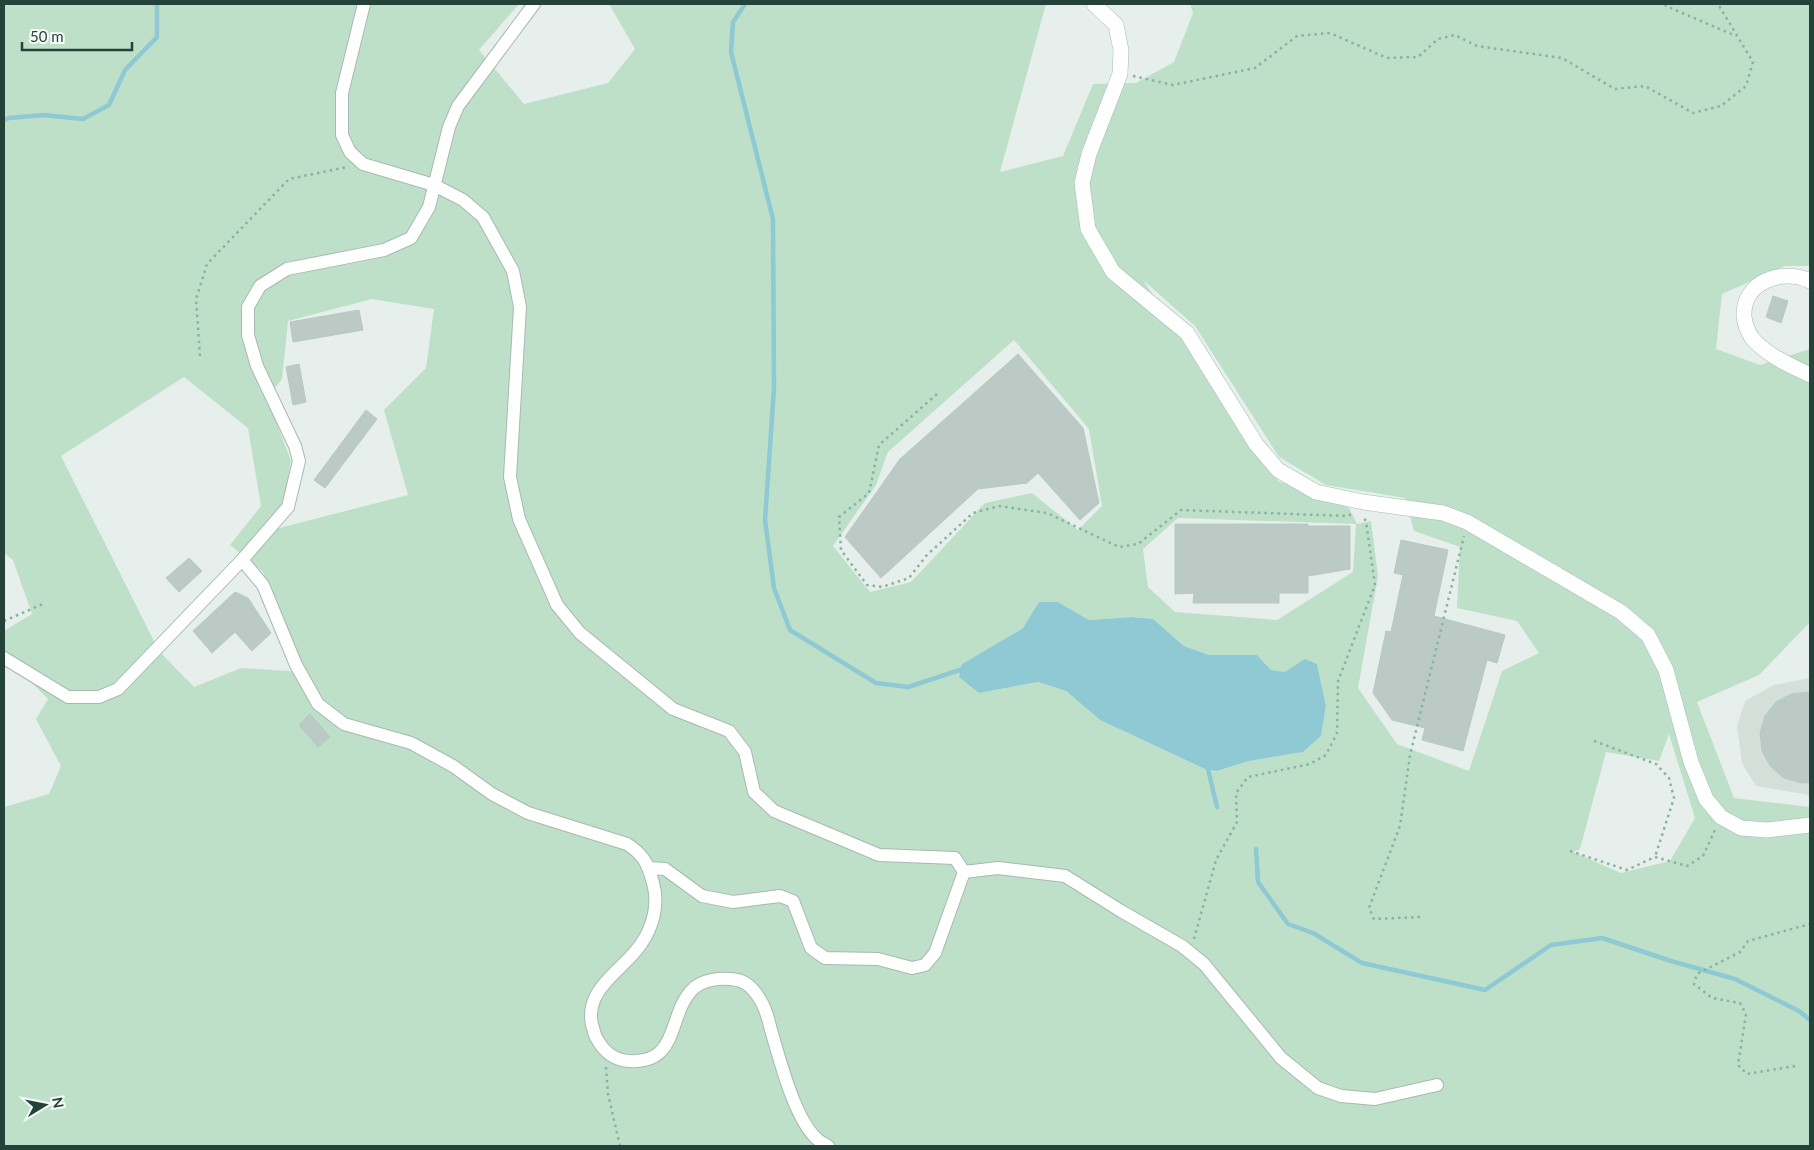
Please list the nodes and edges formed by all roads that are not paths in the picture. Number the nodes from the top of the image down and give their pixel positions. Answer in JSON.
{"nodes":[{"id":1,"x":364,"y":4,"type":"edge"},
{"id":2,"x":534,"y":4,"type":"edge"},
{"id":3,"x":1094,"y":4,"type":"edge"},
{"id":4,"x":434,"y":186,"type":"junction"},
{"id":5,"x":1810,"y":281,"type":"edge"},
{"id":6,"x":1810,"y":375,"type":"edge"},
{"id":7,"x":242,"y":560,"type":"junction"},
{"id":8,"x":4,"y":658,"type":"edge"},
{"id":9,"x":1810,"y":825,"type":"edge"},
{"id":10,"x":649,"y":868,"type":"junction"},
{"id":11,"x":964,"y":872,"type":"junction"},
{"id":12,"x":1436,"y":1085,"type":"dead end"},
{"id":13,"x":828,"y":1146,"type":"edge"}],
"edges":[{"from":1,"to":4,"type":"street"},
{"from":2,"to":4,"type":"street"},
{"from":3,"to":9,"type":"street"},
{"from":4,"to":7,"type":"street"},
{"from":4,"to":11,"type":"street"},
{"from":5,"to":6,"type":"street"},
{"from":7,"to":8,"type":"street"},
{"from":7,"to":10,"type":"street"},
{"from":10,"to":11,"type":"street"},
{"from":10,"to":13,"type":"street"},
{"from":11,"to":12,"type":"street"}]}
